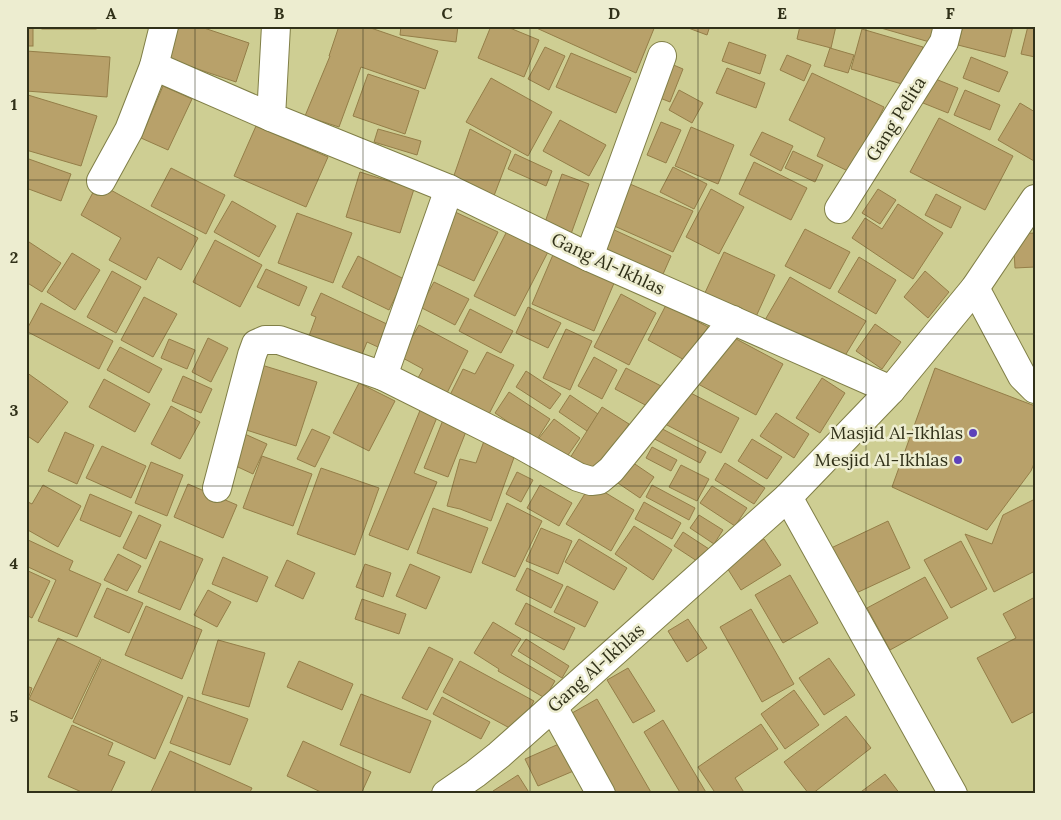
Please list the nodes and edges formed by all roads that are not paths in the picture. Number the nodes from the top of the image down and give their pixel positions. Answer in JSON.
{"nodes":[{"id":1,"x":164,"y":26,"type":"edge"},
{"id":2,"x":276,"y":26,"type":"edge"},
{"id":3,"x":948,"y":26,"type":"edge"},
{"id":4,"x":662,"y":56,"type":"dead end"},
{"id":5,"x":154,"y":66,"type":"junction"},
{"id":6,"x":271,"y":117,"type":"junction"},
{"id":7,"x":101,"y":181,"type":"dead end"},
{"id":8,"x":449,"y":189,"type":"junction"},
{"id":9,"x":1035,"y":199,"type":"edge"},
{"id":10,"x":839,"y":210,"type":"dead end"},
{"id":11,"x":590,"y":256,"type":"junction"},
{"id":12,"x":975,"y":288,"type":"junction"},
{"id":13,"x":733,"y":320,"type":"junction"},
{"id":14,"x":383,"y":376,"type":"junction"},
{"id":15,"x":1035,"y":389,"type":"edge"},
{"id":16,"x":891,"y":390,"type":"junction"},
{"id":17,"x":217,"y":488,"type":"dead end"},
{"id":18,"x":788,"y":497,"type":"junction"},
{"id":19,"x":553,"y":706,"type":"junction"},
{"id":20,"x":446,"y":794,"type":"edge"},
{"id":21,"x":601,"y":794,"type":"edge"},
{"id":22,"x":953,"y":794,"type":"edge"}],
"edges":[{"from":1,"to":5,"type":"street"},
{"from":2,"to":6,"type":"street"},
{"from":3,"to":10,"type":"street","name":"Gang Pelita"},
{"from":4,"to":11,"type":"street"},
{"from":5,"to":6,"type":"street","name":"Gang Al-Ikhlas"},
{"from":5,"to":7,"type":"street"},
{"from":6,"to":8,"type":"street","name":"Gang Al-Ikhlas"},
{"from":8,"to":11,"type":"street","name":"Gang Al-Ikhlas"},
{"from":8,"to":14,"type":"street"},
{"from":9,"to":12,"type":"street"},
{"from":11,"to":13,"type":"street","name":"Gang Al-Ikhlas"},
{"from":12,"to":15,"type":"street"},
{"from":12,"to":16,"type":"street"},
{"from":13,"to":14,"type":"street"},
{"from":13,"to":16,"type":"street","name":"Gang Al-Ikhlas"},
{"from":14,"to":17,"type":"street"},
{"from":16,"to":18,"type":"street","name":"Gang Al-Ikhlas"},
{"from":18,"to":19,"type":"street","name":"Gang Al-Ikhlas"},
{"from":18,"to":22,"type":"street"},
{"from":19,"to":20,"type":"street","name":"Gang Al-Ikhlas"},
{"from":19,"to":21,"type":"street"}]}
